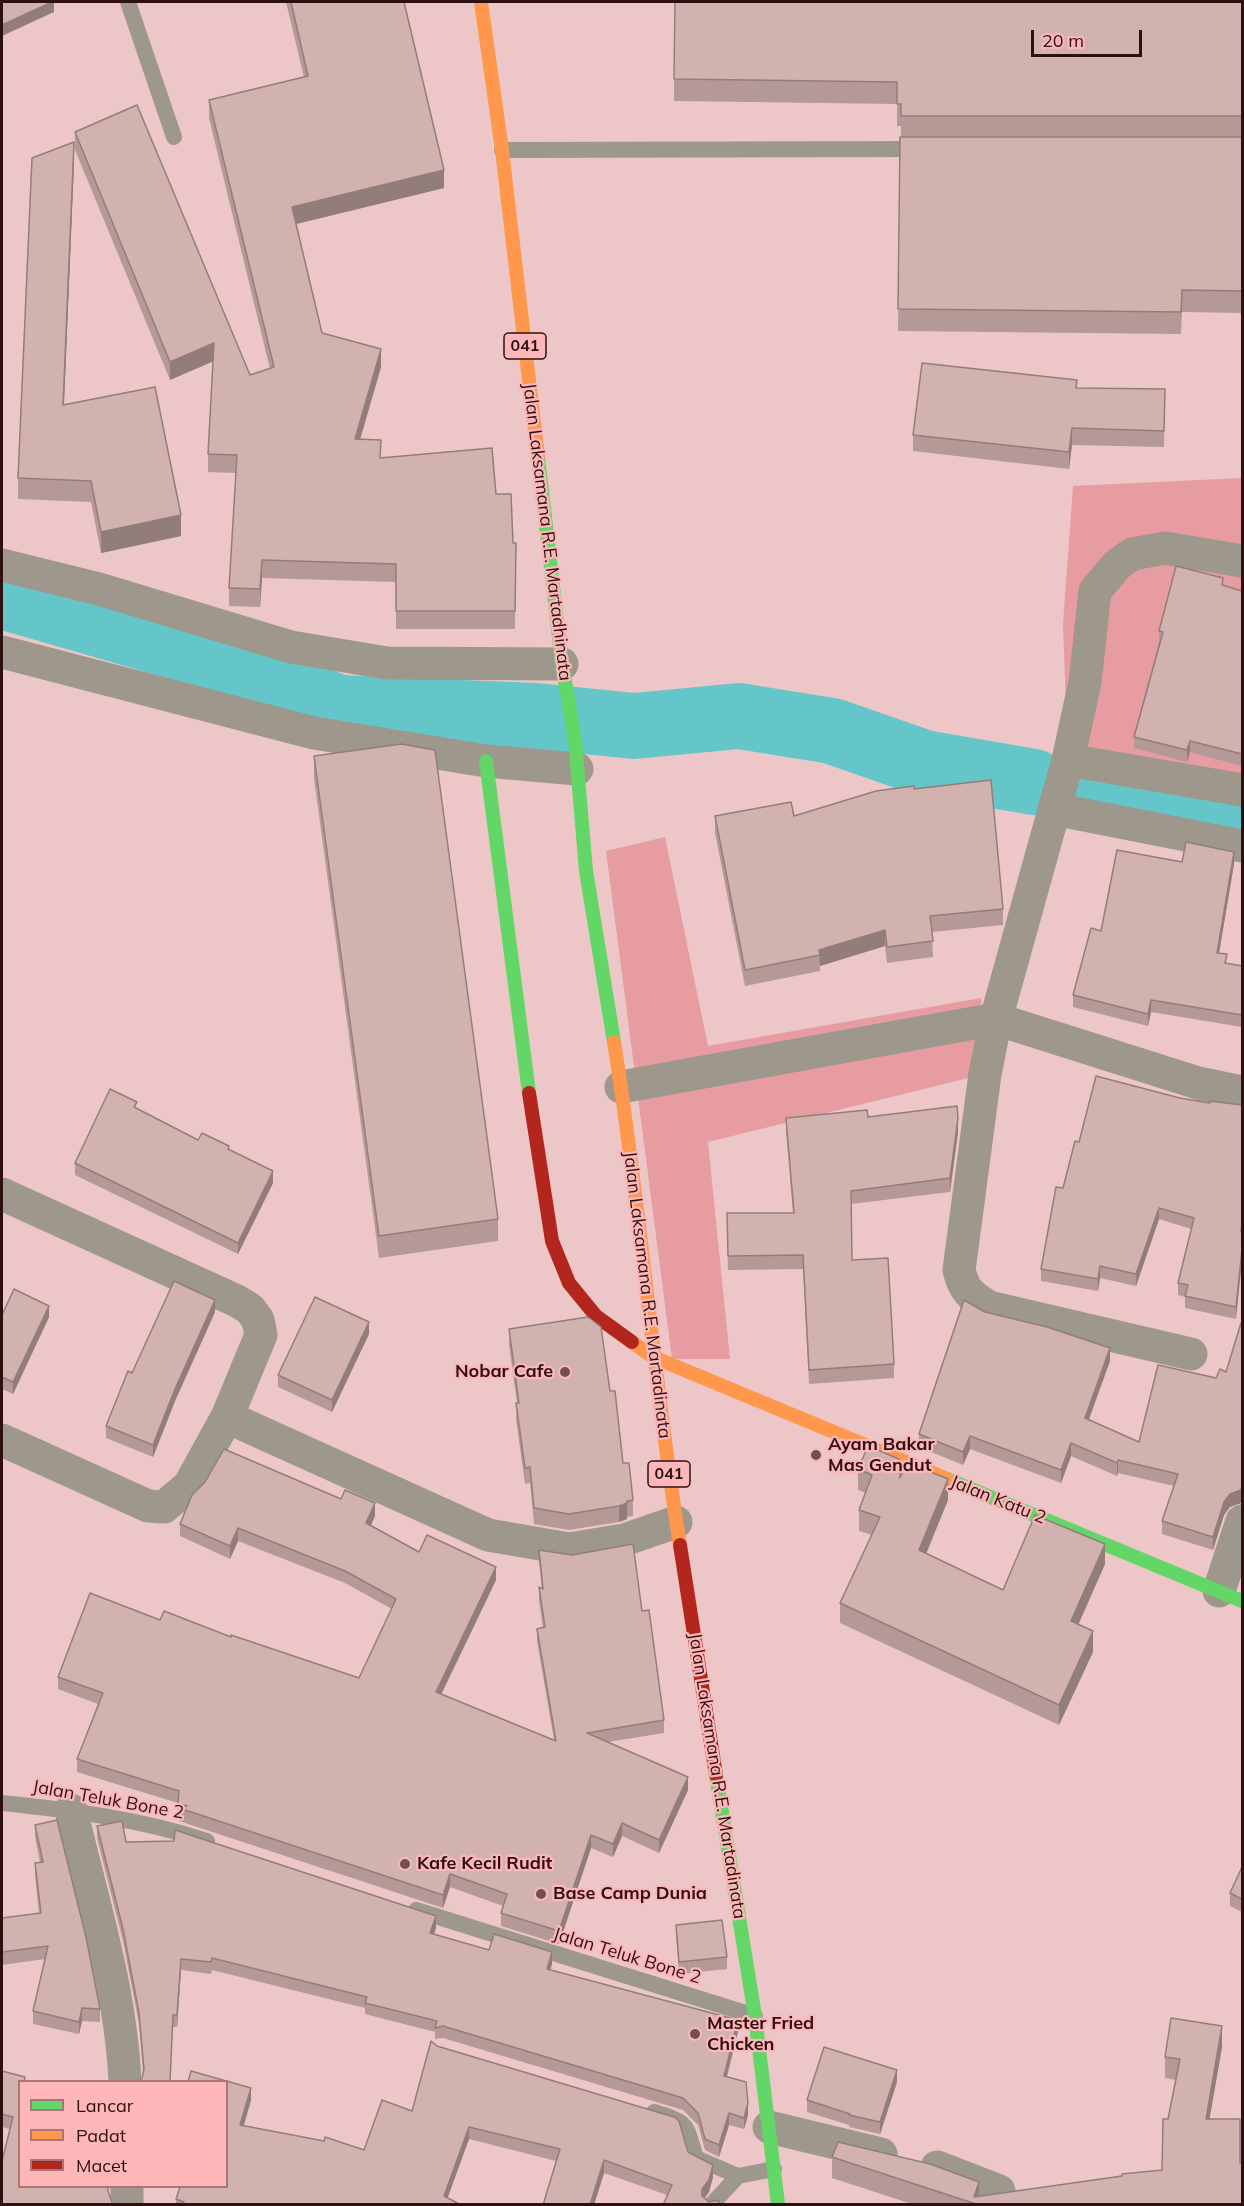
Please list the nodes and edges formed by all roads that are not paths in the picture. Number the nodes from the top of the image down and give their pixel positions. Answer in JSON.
{"nodes":[{"id":1,"x":128,"y":2,"type":"edge"},
{"id":2,"x":481,"y":2,"type":"edge"},
{"id":3,"x":174,"y":137,"type":"dead end"},
{"id":4,"x":932,"y":149,"type":"edge"},
{"id":5,"x":502,"y":150,"type":"junction"},
{"id":6,"x":1242,"y":561,"type":"edge"},
{"id":7,"x":2,"y":565,"type":"edge"},
{"id":8,"x":2,"y":652,"type":"edge"},
{"id":9,"x":564,"y":678,"type":"junction"},
{"id":10,"x":576,"y":755,"type":"junction"},
{"id":11,"x":1068,"y":760,"type":"junction"},
{"id":12,"x":486,"y":761,"type":"junction"},
{"id":13,"x":1242,"y":790,"type":"edge"},
{"id":14,"x":1054,"y":809,"type":"junction"},
{"id":15,"x":1242,"y":846,"type":"edge"},
{"id":16,"x":996,"y":1019,"type":"junction"},
{"id":17,"x":621,"y":1087,"type":"junction"},
{"id":18,"x":1242,"y":1092,"type":"edge"},
{"id":19,"x":2,"y":1194,"type":"edge"},
{"id":20,"x":1191,"y":1354,"type":"dead end"},
{"id":21,"x":653,"y":1357,"type":"junction"},
{"id":22,"x":227,"y":1417,"type":"junction"},
{"id":23,"x":2,"y":1440,"type":"edge"},
{"id":24,"x":1242,"y":1521,"type":"edge"},
{"id":25,"x":676,"y":1522,"type":"junction"},
{"id":26,"x":1231,"y":1596,"type":"edge"},
{"id":27,"x":2,"y":1803,"type":"edge"},
{"id":28,"x":71,"y":1810,"type":"junction"},
{"id":29,"x":218,"y":1844,"type":"edge"},
{"id":30,"x":405,"y":1907,"type":"edge"},
{"id":31,"x":755,"y":2016,"type":"junction"},
{"id":32,"x":125,"y":2080,"type":"edge"},
{"id":33,"x":634,"y":2106,"type":"edge"},
{"id":34,"x":769,"y":2127,"type":"junction"},
{"id":35,"x":774,"y":2169,"type":"junction"},
{"id":36,"x":738,"y":2176,"type":"junction"},
{"id":37,"x":127,"y":2188,"type":"edge"},
{"id":38,"x":999,"y":2191,"type":"edge"},
{"id":39,"x":127,"y":2205,"type":"edge"},
{"id":40,"x":712,"y":2205,"type":"edge"},
{"id":41,"x":778,"y":2205,"type":"edge"}],
"edges":[{"from":1,"to":3,"type":"lane"},
{"from":2,"to":5,"type":"main road","name":"Jalan Laksamana R.E. Martadhinata","number":"041"},
{"from":4,"to":5,"type":"lane"},
{"from":5,"to":9,"type":"main road","name":"Jalan Laksamana R.E. Martadhinata","number":"041"},
{"from":6,"to":11,"type":"street"},
{"from":7,"to":9,"type":"street"},
{"from":8,"to":12,"type":"street"},
{"from":9,"to":10,"type":"main road","name":"Jalan Laksamana R.E. Martadhinata"},
{"from":10,"to":12,"type":"street"},
{"from":10,"to":17,"type":"main road","name":"Jalan Laksamana R.E. Martadinata","number":"041"},
{"from":11,"to":13,"type":"street"},
{"from":11,"to":14,"type":"street"},
{"from":12,"to":21,"type":"main road","name":"Jalan Katu 2"},
{"from":14,"to":15,"type":"street"},
{"from":14,"to":16,"type":"street"},
{"from":16,"to":17,"type":"street"},
{"from":16,"to":18,"type":"street"},
{"from":16,"to":20,"type":"street"},
{"from":17,"to":21,"type":"main road","name":"Jalan Laksamana R.E. Martadinata","number":"041"},
{"from":19,"to":22,"type":"street"},
{"from":21,"to":25,"type":"main road","name":"Jalan Laksamana R.E. Martadinata","number":"041"},
{"from":21,"to":26,"type":"main road","name":"Jalan Katu 2"},
{"from":22,"to":23,"type":"street"},
{"from":22,"to":25,"type":"street"},
{"from":24,"to":26,"type":"street"},
{"from":25,"to":31,"type":"main road","name":"Jalan Laksamana R.E. Martadinata","number":"041"},
{"from":27,"to":28,"type":"lane","name":"Jalan Teluk Bone 2"},
{"from":28,"to":29,"type":"lane","name":"Jalan Teluk Bone 2"},
{"from":28,"to":32,"type":"street"},
{"from":30,"to":31,"type":"lane","name":"Jalan Teluk Bone 2"},
{"from":31,"to":34,"type":"main road","name":"Jalan Laksamana R.E. Martadinata","number":"041"},
{"from":33,"to":36,"type":"lane"},
{"from":34,"to":35,"type":"main road","name":"Jalan Laksamana R.E. Martadinata","number":"041"},
{"from":34,"to":38,"type":"street"},
{"from":35,"to":36,"type":"lane"},
{"from":35,"to":41,"type":"main road","name":"Jalan Laksamana R.E. Martadinata","number":"041"},
{"from":36,"to":40,"type":"lane"},
{"from":37,"to":39,"type":"street"}]}
